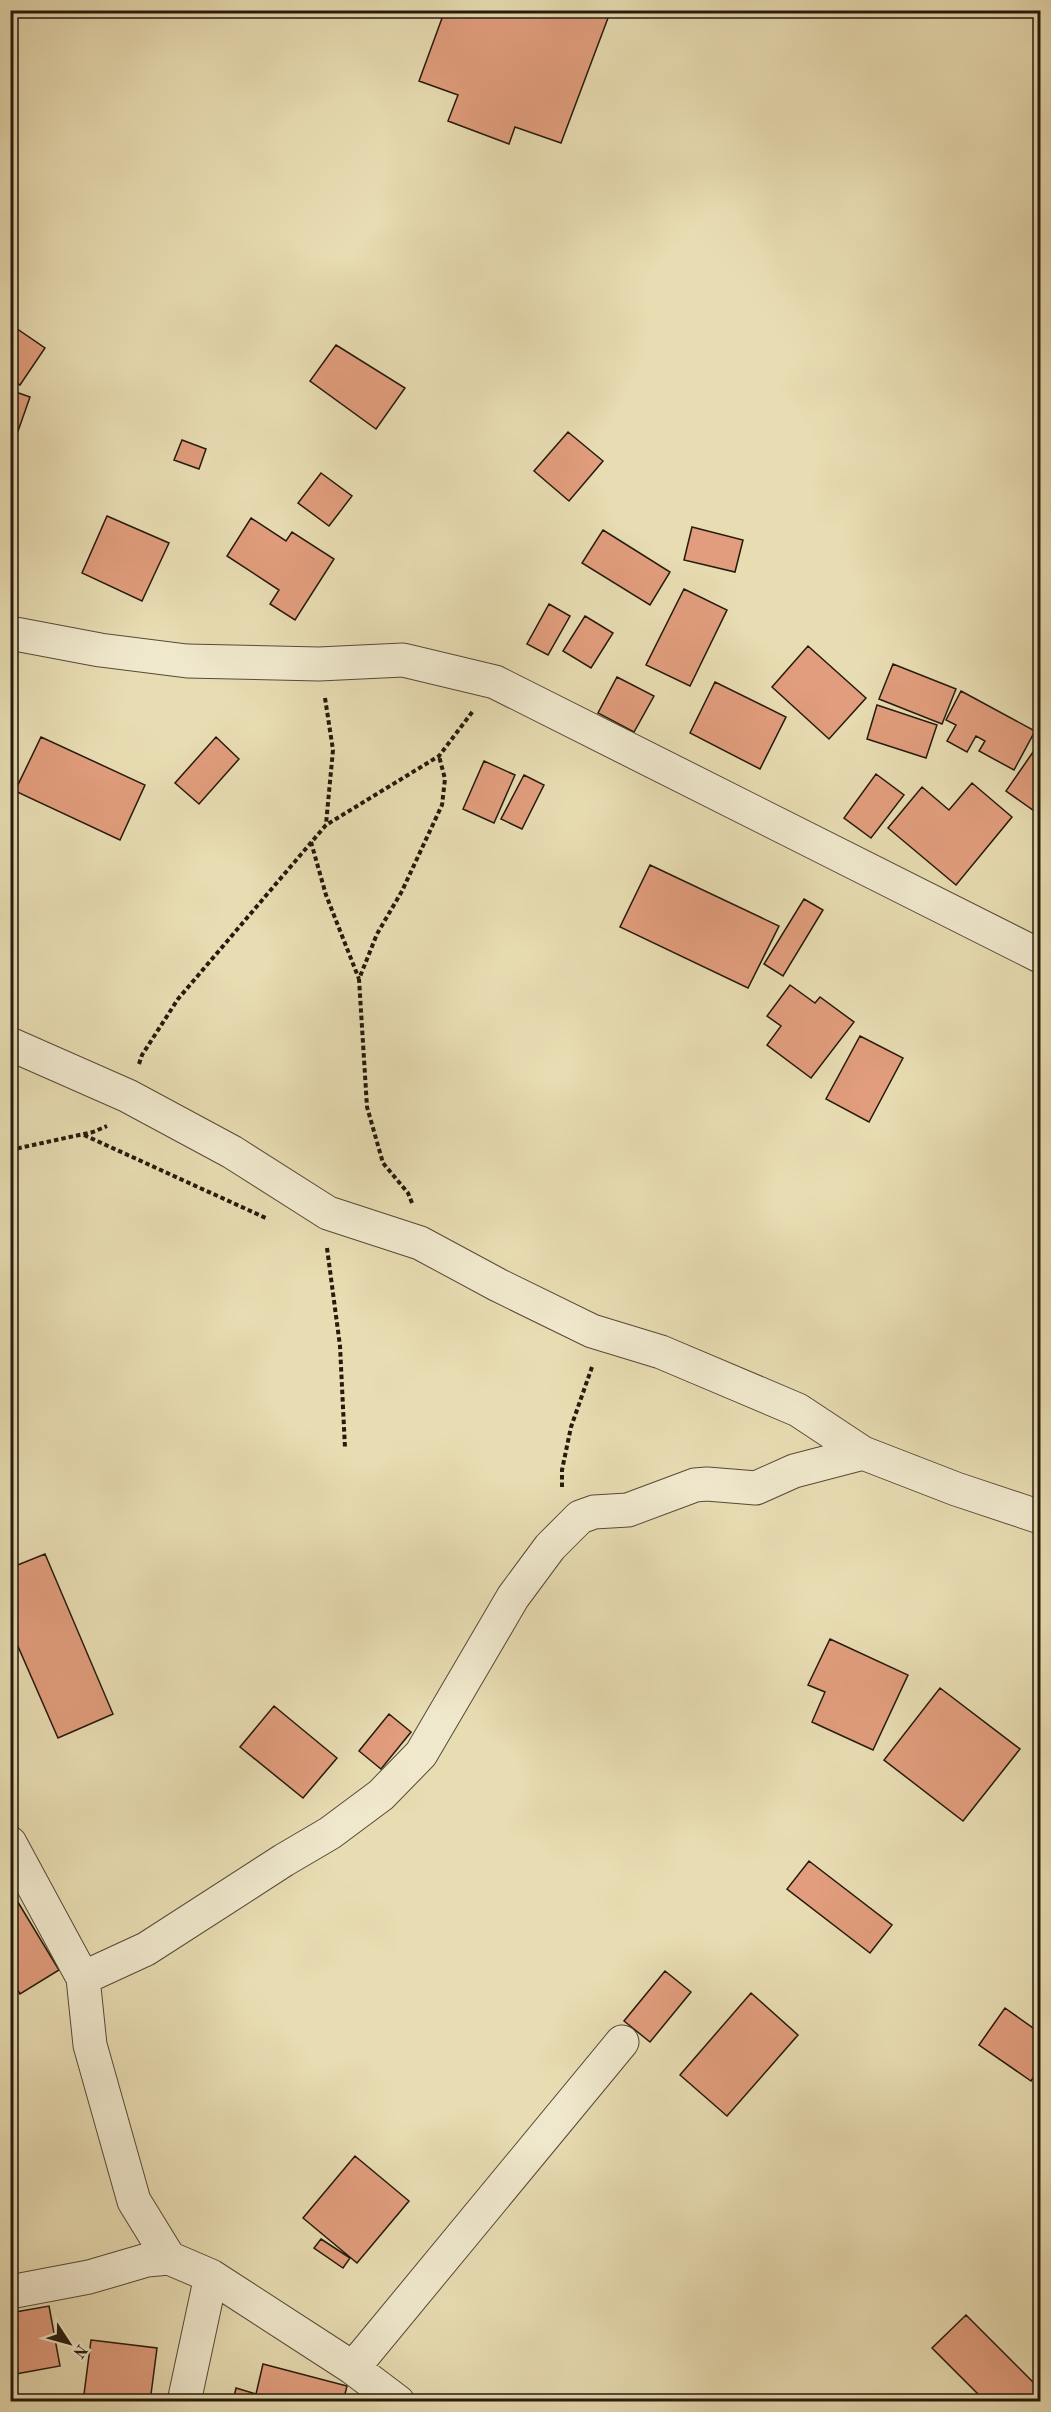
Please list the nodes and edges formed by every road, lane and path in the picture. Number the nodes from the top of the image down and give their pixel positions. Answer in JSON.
{"nodes":[{"id":1,"x":10,"y":633,"type":"edge"},
{"id":2,"x":319,"y":664,"type":"junction"},
{"id":3,"x":495,"y":682,"type":"junction"},
{"id":4,"x":439,"y":756,"type":"junction"},
{"id":5,"x":326,"y":825,"type":"junction"},
{"id":6,"x":311,"y":842,"type":"junction"},
{"id":7,"x":1036,"y":944,"type":"edge"},
{"id":8,"x":359,"y":980,"type":"junction"},
{"id":9,"x":10,"y":1044,"type":"edge"},
{"id":10,"x":128,"y":1096,"type":"junction"},
{"id":11,"x":82,"y":1134,"type":"junction"},
{"id":12,"x":10,"y":1150,"type":"edge"},
{"id":13,"x":328,"y":1213,"type":"junction"},
{"id":14,"x":278,"y":1223,"type":"dead end"},
{"id":15,"x":420,"y":1243,"type":"junction"},
{"id":16,"x":592,"y":1331,"type":"junction"},
{"id":17,"x":345,"y":1448,"type":"dead end"},
{"id":18,"x":863,"y":1453,"type":"junction"},
{"id":19,"x":1041,"y":1517,"type":"edge"},
{"id":20,"x":561,"y":1534,"type":"junction"},
{"id":21,"x":10,"y":1843,"type":"edge"},
{"id":22,"x":82,"y":1978,"type":"junction"},
{"id":23,"x":622,"y":2042,"type":"dead end"},
{"id":24,"x":169,"y":2258,"type":"junction"},
{"id":25,"x":210,"y":2276,"type":"junction"},
{"id":26,"x":10,"y":2292,"type":"edge"},
{"id":27,"x":353,"y":2368,"type":"junction"},
{"id":28,"x":184,"y":2402,"type":"edge"},
{"id":29,"x":398,"y":2402,"type":"edge"}],
"edges":[{"from":1,"to":2,"type":"street"},
{"from":2,"to":3,"type":"street"},
{"from":2,"to":5,"type":"path"},
{"from":3,"to":4,"type":"path"},
{"from":3,"to":7,"type":"street"},
{"from":4,"to":5,"type":"path"},
{"from":4,"to":8,"type":"path"},
{"from":5,"to":6,"type":"path"},
{"from":6,"to":8,"type":"path"},
{"from":6,"to":10,"type":"path"},
{"from":8,"to":15,"type":"path"},
{"from":9,"to":10,"type":"street"},
{"from":10,"to":11,"type":"path"},
{"from":10,"to":13,"type":"street"},
{"from":11,"to":12,"type":"path"},
{"from":11,"to":14,"type":"path"},
{"from":13,"to":15,"type":"street"},
{"from":13,"to":17,"type":"path"},
{"from":15,"to":16,"type":"street"},
{"from":16,"to":18,"type":"street"},
{"from":16,"to":20,"type":"path"},
{"from":18,"to":19,"type":"street"},
{"from":18,"to":20,"type":"street"},
{"from":20,"to":22,"type":"street"},
{"from":21,"to":22,"type":"street"},
{"from":22,"to":24,"type":"street"},
{"from":23,"to":27,"type":"street"},
{"from":24,"to":25,"type":"street"},
{"from":24,"to":26,"type":"street"},
{"from":25,"to":27,"type":"street"},
{"from":25,"to":28,"type":"street"},
{"from":27,"to":29,"type":"street"}]}
